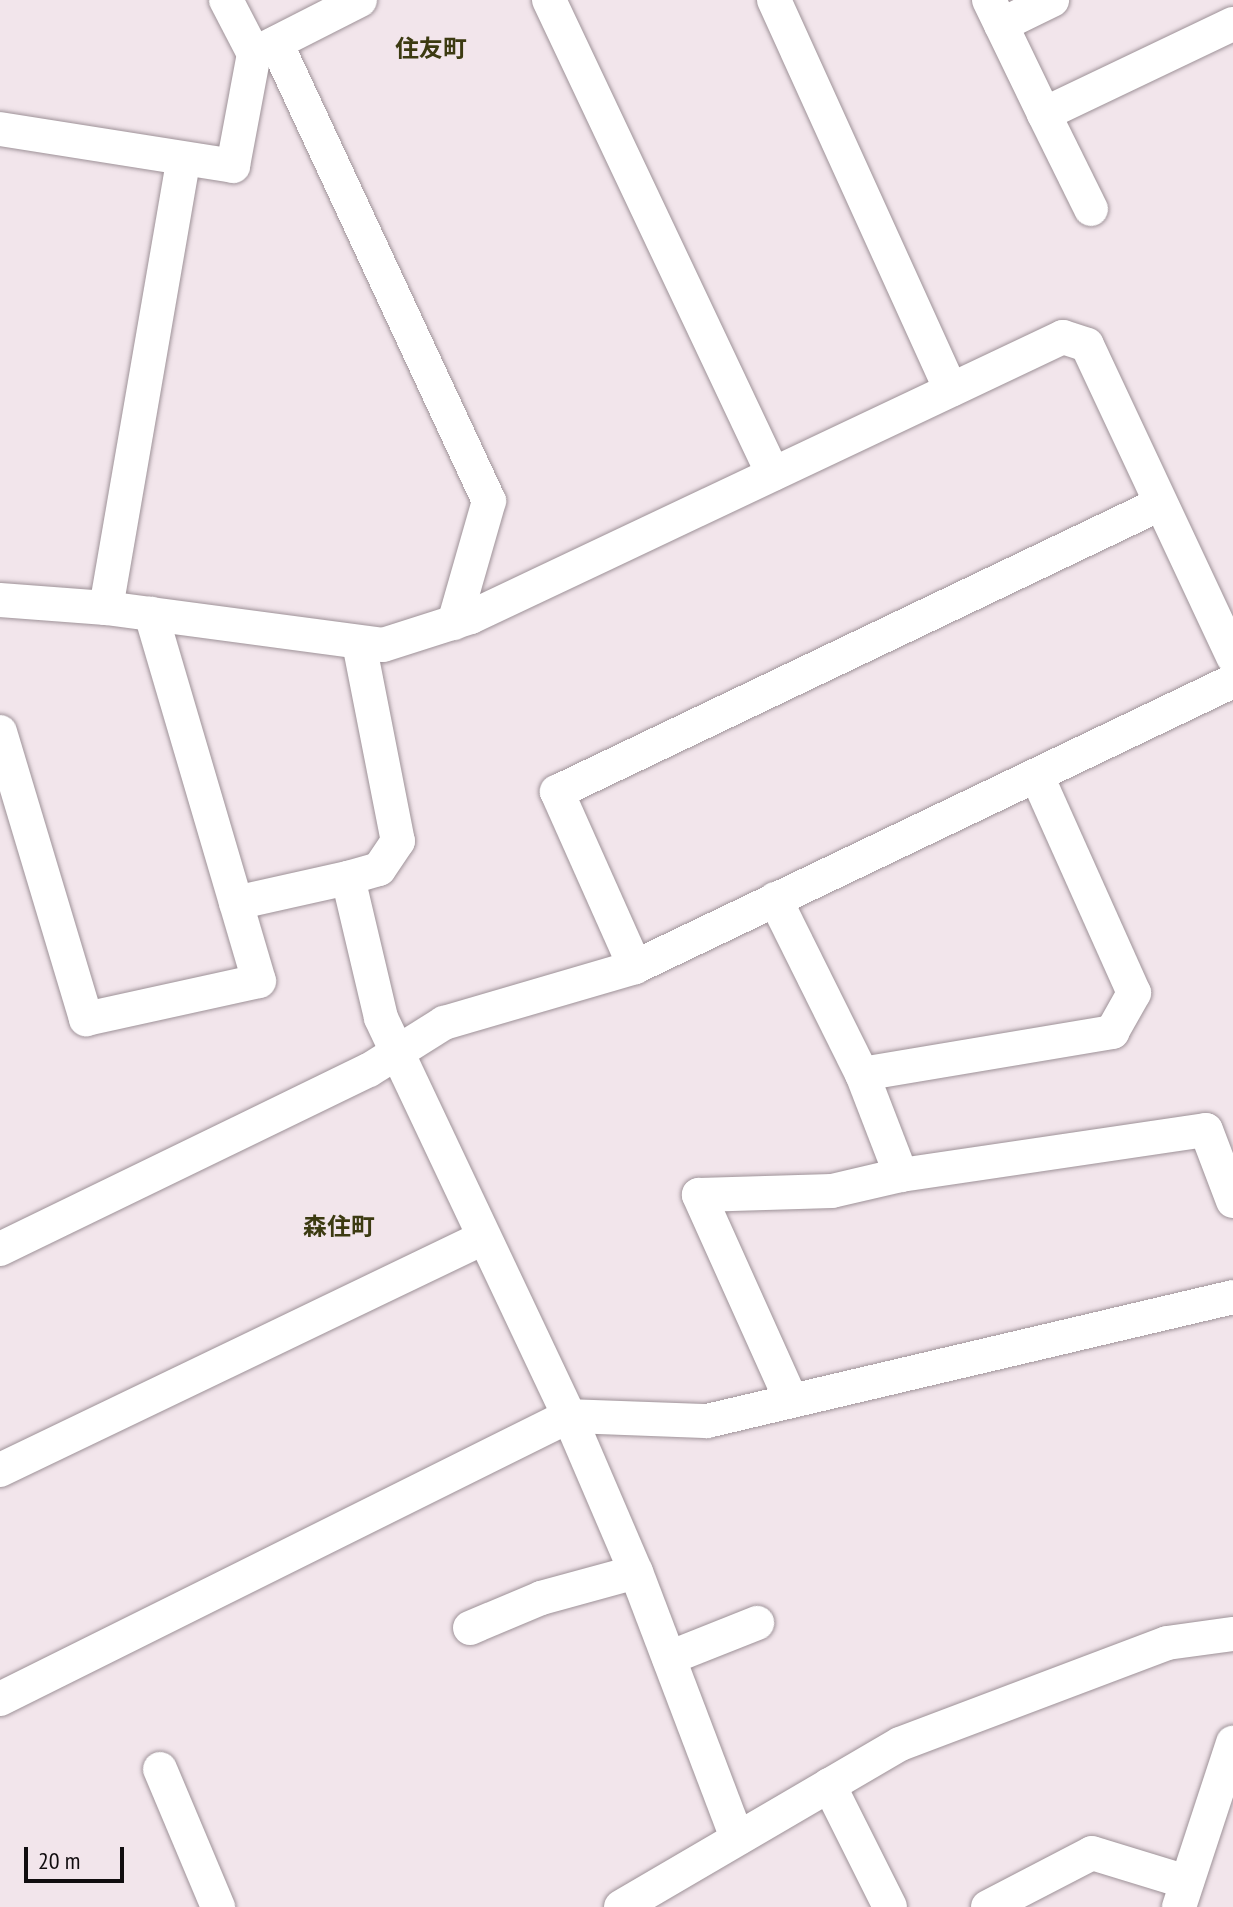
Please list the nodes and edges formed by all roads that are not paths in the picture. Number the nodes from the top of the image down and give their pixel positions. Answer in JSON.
{"nodes":[{"id":1,"x":226,"y":0,"type":"edge"},
{"id":2,"x":360,"y":0,"type":"edge"},
{"id":3,"x":549,"y":0,"type":"edge"},
{"id":4,"x":774,"y":0,"type":"edge"},
{"id":5,"x":1052,"y":0,"type":"edge"},
{"id":6,"x":995,"y":12,"type":"edge"},
{"id":7,"x":1226,"y":24,"type":"edge"},
{"id":8,"x":265,"y":48,"type":"junction"},
{"id":9,"x":1044,"y":114,"type":"junction"},
{"id":10,"x":0,"y":129,"type":"edge"},
{"id":11,"x":183,"y":161,"type":"junction"},
{"id":12,"x":1091,"y":209,"type":"dead end"},
{"id":13,"x":951,"y":390,"type":"junction"},
{"id":14,"x":773,"y":474,"type":"junction"},
{"id":15,"x":1160,"y":504,"type":"junction"},
{"id":16,"x":0,"y":600,"type":"edge"},
{"id":17,"x":106,"y":608,"type":"junction"},
{"id":18,"x":151,"y":614,"type":"junction"},
{"id":19,"x":454,"y":623,"type":"junction"},
{"id":20,"x":359,"y":643,"type":"junction"},
{"id":21,"x":1233,"y":657,"type":"edge"},
{"id":22,"x":1233,"y":681,"type":"edge"},
{"id":23,"x":0,"y":732,"type":"edge"},
{"id":24,"x":1037,"y":776,"type":"junction"},
{"id":25,"x":348,"y":878,"type":"junction"},
{"id":26,"x":775,"y":899,"type":"junction"},
{"id":27,"x":236,"y":903,"type":"junction"},
{"id":28,"x":635,"y":967,"type":"junction"},
{"id":29,"x":396,"y":1052,"type":"junction"},
{"id":30,"x":862,"y":1074,"type":"junction"},
{"id":31,"x":901,"y":1175,"type":"junction"},
{"id":32,"x":1233,"y":1201,"type":"edge"},
{"id":33,"x":483,"y":1238,"type":"junction"},
{"id":34,"x":0,"y":1249,"type":"edge"},
{"id":35,"x":1233,"y":1297,"type":"edge"},
{"id":36,"x":791,"y":1400,"type":"junction"},
{"id":37,"x":569,"y":1416,"type":"junction"},
{"id":38,"x":0,"y":1470,"type":"edge"},
{"id":39,"x":636,"y":1572,"type":"junction"},
{"id":40,"x":757,"y":1623,"type":"dead end"},
{"id":41,"x":470,"y":1628,"type":"dead end"},
{"id":42,"x":1233,"y":1634,"type":"edge"},
{"id":43,"x":669,"y":1658,"type":"junction"},
{"id":44,"x":0,"y":1699,"type":"edge"},
{"id":45,"x":1233,"y":1743,"type":"edge"},
{"id":46,"x":160,"y":1769,"type":"dead end"},
{"id":47,"x":829,"y":1785,"type":"junction"},
{"id":48,"x":737,"y":1838,"type":"junction"},
{"id":49,"x":1183,"y":1894,"type":"edge"},
{"id":50,"x":218,"y":1907,"type":"edge"},
{"id":51,"x":621,"y":1907,"type":"edge"},
{"id":52,"x":890,"y":1907,"type":"edge"},
{"id":53,"x":988,"y":1907,"type":"edge"}],
"edges":[{"from":1,"to":8,"type":"street"},
{"from":2,"to":8,"type":"street"},
{"from":3,"to":14,"type":"street"},
{"from":4,"to":13,"type":"street"},
{"from":5,"to":6,"type":"street"},
{"from":6,"to":9,"type":"street"},
{"from":7,"to":9,"type":"street"},
{"from":8,"to":11,"type":"street"},
{"from":8,"to":19,"type":"street"},
{"from":9,"to":12,"type":"street"},
{"from":10,"to":11,"type":"street"},
{"from":11,"to":17,"type":"street"},
{"from":13,"to":14,"type":"street"},
{"from":13,"to":15,"type":"street"},
{"from":14,"to":19,"type":"street"},
{"from":15,"to":21,"type":"street"},
{"from":15,"to":28,"type":"street"},
{"from":16,"to":17,"type":"street"},
{"from":17,"to":18,"type":"street"},
{"from":18,"to":20,"type":"street"},
{"from":18,"to":27,"type":"street"},
{"from":19,"to":20,"type":"street"},
{"from":20,"to":25,"type":"street"},
{"from":22,"to":24,"type":"street"},
{"from":23,"to":27,"type":"street"},
{"from":24,"to":26,"type":"street"},
{"from":24,"to":30,"type":"street"},
{"from":25,"to":27,"type":"street"},
{"from":25,"to":29,"type":"street"},
{"from":26,"to":28,"type":"street"},
{"from":26,"to":30,"type":"street"},
{"from":28,"to":29,"type":"street"},
{"from":29,"to":33,"type":"street"},
{"from":29,"to":34,"type":"street"},
{"from":30,"to":31,"type":"street"},
{"from":31,"to":32,"type":"street"},
{"from":31,"to":36,"type":"street"},
{"from":33,"to":37,"type":"street"},
{"from":33,"to":38,"type":"street"},
{"from":35,"to":36,"type":"street"},
{"from":36,"to":37,"type":"street"},
{"from":37,"to":39,"type":"street"},
{"from":37,"to":44,"type":"street"},
{"from":39,"to":41,"type":"street"},
{"from":39,"to":43,"type":"street"},
{"from":40,"to":43,"type":"street"},
{"from":42,"to":47,"type":"street"},
{"from":43,"to":48,"type":"street"},
{"from":45,"to":49,"type":"street"},
{"from":46,"to":50,"type":"street"},
{"from":47,"to":48,"type":"street"},
{"from":47,"to":52,"type":"street"},
{"from":48,"to":51,"type":"street"},
{"from":49,"to":53,"type":"street"}]}
